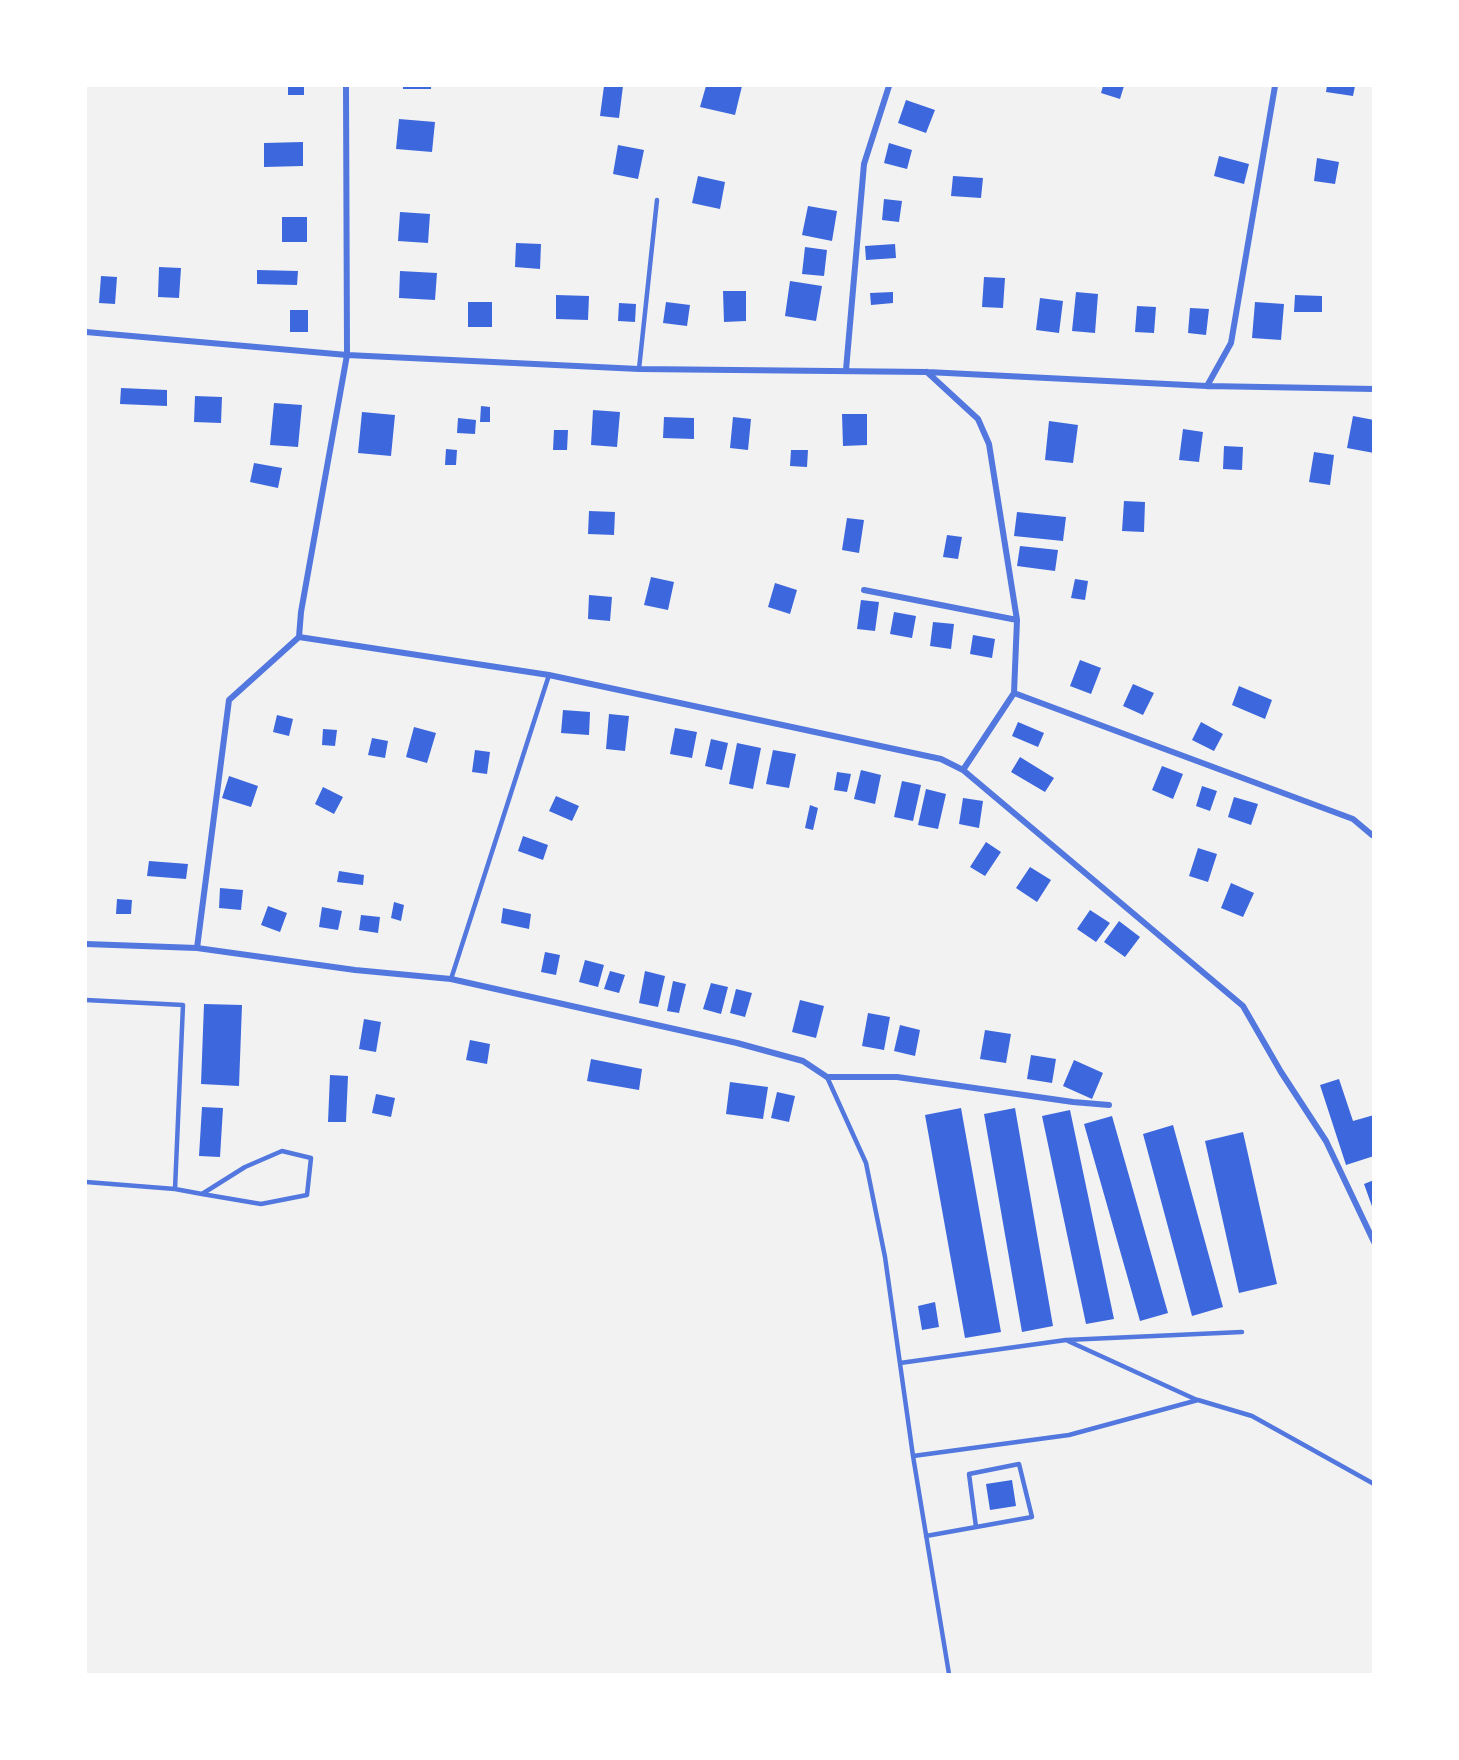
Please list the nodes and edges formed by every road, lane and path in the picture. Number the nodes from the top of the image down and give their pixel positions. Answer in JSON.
{"nodes":[{"id":1,"x":346,"y":86,"type":"edge"},
{"id":2,"x":889,"y":86,"type":"edge"},
{"id":3,"x":1275,"y":86,"type":"edge"},
{"id":4,"x":657,"y":200,"type":"dead end"},
{"id":5,"x":86,"y":332,"type":"edge"},
{"id":6,"x":347,"y":355,"type":"junction"},
{"id":7,"x":639,"y":369,"type":"junction"},
{"id":8,"x":846,"y":370,"type":"junction"},
{"id":9,"x":927,"y":372,"type":"junction"},
{"id":10,"x":1207,"y":386,"type":"junction"},
{"id":11,"x":1374,"y":389,"type":"edge"},
{"id":12,"x":864,"y":590,"type":"dead end"},
{"id":13,"x":1017,"y":620,"type":"junction"},
{"id":14,"x":299,"y":637,"type":"junction"},
{"id":15,"x":549,"y":675,"type":"junction"},
{"id":16,"x":1014,"y":693,"type":"junction"},
{"id":17,"x":963,"y":770,"type":"junction"},
{"id":18,"x":1372,"y":835,"type":"dead end"},
{"id":19,"x":86,"y":944,"type":"edge"},
{"id":20,"x":196,"y":948,"type":"junction"},
{"id":21,"x":451,"y":980,"type":"junction"},
{"id":22,"x":86,"y":999,"type":"edge"},
{"id":23,"x":827,"y":1077,"type":"junction"},
{"id":24,"x":1109,"y":1105,"type":"dead end"},
{"id":25,"x":86,"y":1182,"type":"edge"},
{"id":26,"x":175,"y":1189,"type":"junction"},
{"id":27,"x":202,"y":1194,"type":"junction"},
{"id":28,"x":1374,"y":1242,"type":"edge"},
{"id":29,"x":1242,"y":1332,"type":"dead end"},
{"id":30,"x":1066,"y":1340,"type":"junction"},
{"id":31,"x":900,"y":1363,"type":"junction"},
{"id":32,"x":1198,"y":1400,"type":"junction"},
{"id":33,"x":913,"y":1456,"type":"junction"},
{"id":34,"x":1374,"y":1484,"type":"edge"},
{"id":35,"x":976,"y":1527,"type":"junction"},
{"id":36,"x":926,"y":1536,"type":"junction"},
{"id":37,"x":949,"y":1674,"type":"edge"}],
"edges":[{"from":1,"to":6,"type":"street"},
{"from":2,"to":8,"type":"street"},
{"from":3,"to":10,"type":"street"},
{"from":4,"to":7,"type":"lane"},
{"from":5,"to":6,"type":"street"},
{"from":6,"to":7,"type":"street"},
{"from":6,"to":14,"type":"street"},
{"from":7,"to":8,"type":"street"},
{"from":8,"to":9,"type":"street"},
{"from":9,"to":10,"type":"street"},
{"from":9,"to":13,"type":"street"},
{"from":10,"to":11,"type":"street"},
{"from":12,"to":13,"type":"street"},
{"from":13,"to":16,"type":"street"},
{"from":14,"to":15,"type":"street"},
{"from":14,"to":20,"type":"street"},
{"from":15,"to":17,"type":"street"},
{"from":15,"to":21,"type":"lane"},
{"from":16,"to":17,"type":"street"},
{"from":16,"to":18,"type":"street"},
{"from":17,"to":28,"type":"street"},
{"from":19,"to":20,"type":"street"},
{"from":20,"to":21,"type":"street"},
{"from":21,"to":23,"type":"street"},
{"from":22,"to":26,"type":"lane"},
{"from":23,"to":24,"type":"street"},
{"from":23,"to":31,"type":"lane"},
{"from":25,"to":26,"type":"lane"},
{"from":26,"to":27,"type":"lane"},
{"from":27,"to":27,"type":"lane"},
{"from":29,"to":30,"type":"lane"},
{"from":30,"to":31,"type":"lane"},
{"from":30,"to":32,"type":"lane"},
{"from":31,"to":33,"type":"lane"},
{"from":32,"to":33,"type":"lane"},
{"from":32,"to":34,"type":"lane"},
{"from":33,"to":36,"type":"lane"},
{"from":35,"to":35,"type":"lane"},
{"from":35,"to":36,"type":"lane"},
{"from":36,"to":37,"type":"lane"}]}
